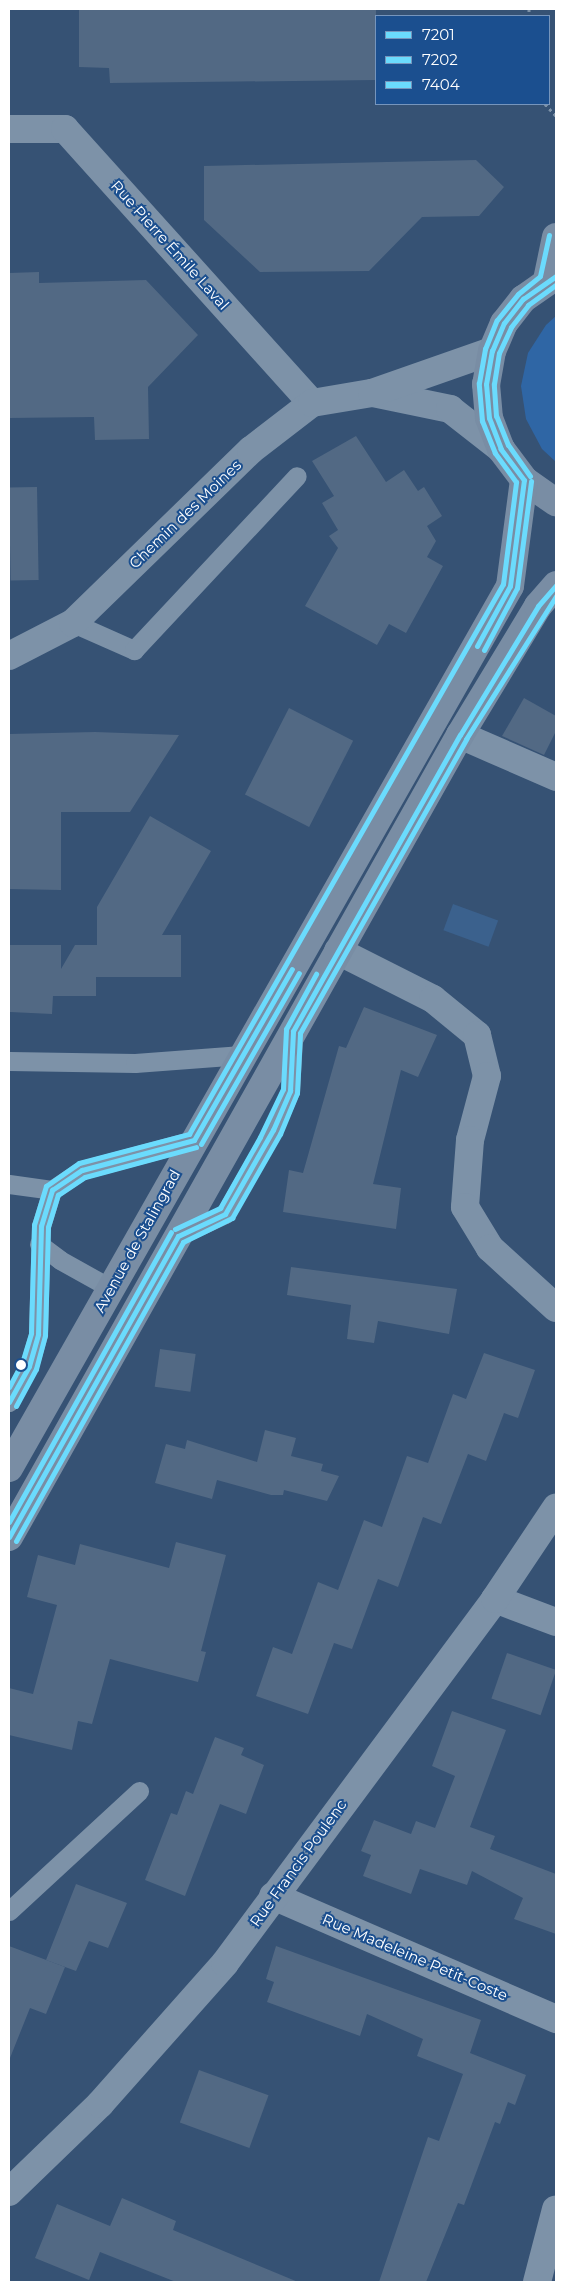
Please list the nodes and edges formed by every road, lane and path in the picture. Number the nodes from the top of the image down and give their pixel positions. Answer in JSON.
{"nodes":[{"id":1,"x":546,"y":105,"type":"edge"},
{"id":2,"x":556,"y":116,"type":"edge"},
{"id":3,"x":9,"y":129,"type":"edge"},
{"id":4,"x":556,"y":237,"type":"edge"},
{"id":5,"x":552,"y":278,"type":"edge"},
{"id":6,"x":492,"y":351,"type":"junction"},
{"id":7,"x":372,"y":393,"type":"junction"},
{"id":8,"x":312,"y":403,"type":"junction"},
{"id":9,"x":501,"y":449,"type":"junction"},
{"id":10,"x":297,"y":476,"type":"dead end"},
{"id":11,"x":524,"y":480,"type":"junction"},
{"id":12,"x":556,"y":502,"type":"edge"},
{"id":13,"x":556,"y":584,"type":"edge"},
{"id":14,"x":73,"y":623,"type":"junction"},
{"id":15,"x":9,"y":656,"type":"edge"},
{"id":16,"x":447,"y":699,"type":"junction"},
{"id":17,"x":460,"y":735,"type":"junction"},
{"id":18,"x":428,"y":746,"type":"junction"},
{"id":19,"x":556,"y":777,"type":"edge"},
{"id":20,"x":387,"y":836,"type":"junction"},
{"id":21,"x":357,"y":854,"type":"junction"},
{"id":22,"x":386,"y":866,"type":"junction"},
{"id":23,"x":336,"y":890,"type":"junction"},
{"id":24,"x":338,"y":951,"type":"junction"},
{"id":25,"x":286,"y":979,"type":"junction"},
{"id":26,"x":242,"y":1055,"type":"junction"},
{"id":27,"x":9,"y":1060,"type":"edge"},
{"id":28,"x":194,"y":1140,"type":"junction"},
{"id":29,"x":9,"y":1184,"type":"edge"},
{"id":30,"x":52,"y":1190,"type":"junction"},
{"id":31,"x":182,"y":1229,"type":"junction"},
{"id":32,"x":39,"y":1244,"type":"junction"},
{"id":33,"x":110,"y":1288,"type":"junction"},
{"id":34,"x":556,"y":1308,"type":"edge"},
{"id":35,"x":60,"y":1377,"type":"junction"},
{"id":36,"x":9,"y":1402,"type":"edge"},
{"id":37,"x":9,"y":1468,"type":"edge"},
{"id":38,"x":38,"y":1484,"type":"junction"},
{"id":39,"x":9,"y":1507,"type":"edge"},
{"id":40,"x":556,"y":1508,"type":"edge"},
{"id":41,"x":9,"y":1537,"type":"edge"},
{"id":42,"x":495,"y":1599,"type":"junction"},
{"id":43,"x":556,"y":1622,"type":"edge"},
{"id":44,"x":139,"y":1791,"type":"dead end"},
{"id":45,"x":273,"y":1896,"type":"junction"},
{"id":46,"x":9,"y":1911,"type":"edge"},
{"id":47,"x":556,"y":2019,"type":"edge"},
{"id":48,"x":9,"y":2192,"type":"edge"},
{"id":49,"x":556,"y":2209,"type":"edge"},
{"id":50,"x":537,"y":2282,"type":"edge"}],
"edges":[{"from":1,"to":2,"type":"path"},
{"from":3,"to":8,"type":"street","name":"Rue Pierre Émile Laval"},
{"from":4,"to":5,"type":"main road"},
{"from":5,"to":6,"type":"main road"},
{"from":6,"to":7,"type":"street","name":"Chemin des Moines"},
{"from":6,"to":9,"type":"main road"},
{"from":7,"to":8,"type":"street","name":"Chemin des Moines"},
{"from":7,"to":9,"type":"street","name":"Chemin des Moines"},
{"from":8,"to":14,"type":"street","name":"Chemin des Moines"},
{"from":9,"to":11,"type":"main road"},
{"from":10,"to":14,"type":"lane"},
{"from":11,"to":12,"type":"main road"},
{"from":11,"to":16,"type":"main road","name":"Avenue de Stalingrad"},
{"from":13,"to":17,"type":"main road"},
{"from":14,"to":15,"type":"street","name":"Chemin des Moines"},
{"from":16,"to":17,"type":"main road"},
{"from":16,"to":18,"type":"main road","name":"Avenue de Stalingrad"},
{"from":17,"to":18,"type":"main road"},
{"from":17,"to":19,"type":"street"},
{"from":17,"to":22,"type":"main road"},
{"from":18,"to":20,"type":"main road"},
{"from":18,"to":21,"type":"main road","name":"Avenue de Stalingrad"},
{"from":20,"to":21,"type":"main road"},
{"from":20,"to":22,"type":"main road"},
{"from":21,"to":23,"type":"main road","name":"Avenue de Stalingrad"},
{"from":22,"to":24,"type":"main road"},
{"from":23,"to":24,"type":"main road"},
{"from":23,"to":25,"type":"main road","name":"Avenue de Stalingrad"},
{"from":24,"to":25,"type":"main road"},
{"from":24,"to":31,"type":"main road"},
{"from":24,"to":34,"type":"street"},
{"from":25,"to":26,"type":"main road","name":"Avenue de Stalingrad"},
{"from":26,"to":27,"type":"lane"},
{"from":26,"to":28,"type":"main road","name":"Avenue de Stalingrad"},
{"from":28,"to":30,"type":"lane"},
{"from":28,"to":33,"type":"main road","name":"Avenue de Stalingrad"},
{"from":29,"to":30,"type":"lane"},
{"from":30,"to":32,"type":"lane"},
{"from":31,"to":33,"type":"main road"},
{"from":31,"to":38,"type":"main road"},
{"from":32,"to":33,"type":"lane"},
{"from":32,"to":36,"type":"lane"},
{"from":33,"to":35,"type":"main road","name":"Avenue de Stalingrad"},
{"from":35,"to":37,"type":"main road","name":"Avenue de Stalingrad"},
{"from":35,"to":38,"type":"main road"},
{"from":38,"to":39,"type":"main road"},
{"from":38,"to":41,"type":"main road"},
{"from":40,"to":42,"type":"street","name":"Rue Francis Poulenc"},
{"from":42,"to":43,"type":"street"},
{"from":42,"to":45,"type":"street","name":"Rue Francis Poulenc"},
{"from":44,"to":46,"type":"lane"},
{"from":45,"to":47,"type":"street","name":"Rue Madeleine Petit-Coste"},
{"from":45,"to":48,"type":"street","name":"Rue Francis Poulenc"},
{"from":49,"to":50,"type":"street"}]}
